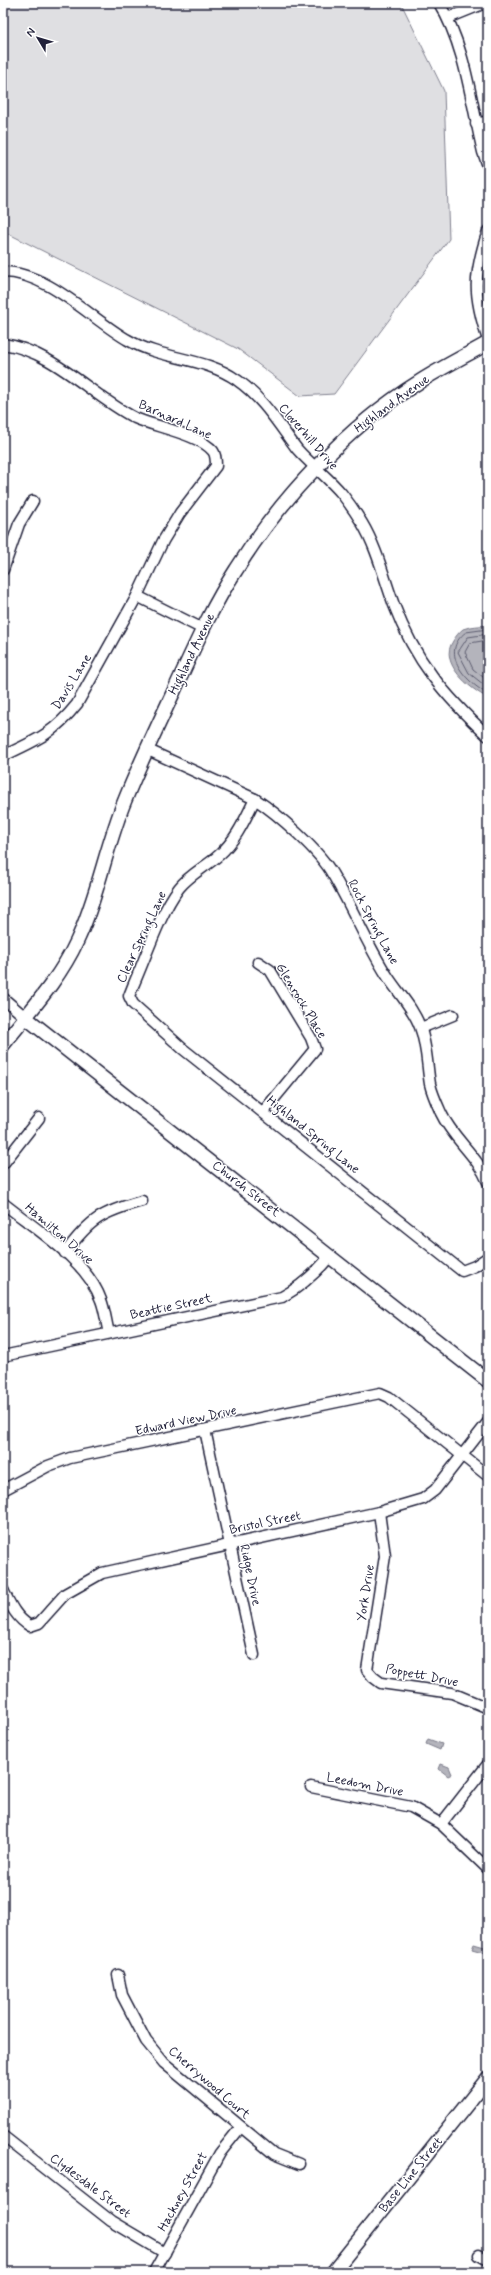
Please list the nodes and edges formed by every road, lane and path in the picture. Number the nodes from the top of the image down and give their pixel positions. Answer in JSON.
{"nodes":[{"id":1,"x":439,"y":3,"type":"edge"},
{"id":2,"x":485,"y":3,"type":"edge"},
{"id":3,"x":448,"y":18,"type":"junction"},
{"id":4,"x":488,"y":121,"type":"edge"},
{"id":5,"x":476,"y":124,"type":"junction"},
{"id":6,"x":488,"y":166,"type":"edge"},
{"id":7,"x":488,"y":231,"type":"edge"},
{"id":8,"x":3,"y":272,"type":"edge"},
{"id":9,"x":488,"y":342,"type":"edge"},
{"id":10,"x":3,"y":344,"type":"edge"},
{"id":11,"x":316,"y":469,"type":"junction"},
{"id":12,"x":33,"y":500,"type":"dead end"},
{"id":13,"x":3,"y":570,"type":"edge"},
{"id":14,"x":137,"y":596,"type":"junction"},
{"id":15,"x":203,"y":629,"type":"junction"},
{"id":16,"x":488,"y":736,"type":"edge"},
{"id":17,"x":146,"y":749,"type":"junction"},
{"id":18,"x":3,"y":756,"type":"edge"},
{"id":19,"x":255,"y":799,"type":"junction"},
{"id":20,"x":258,"y":962,"type":"dead end"},
{"id":21,"x":130,"y":996,"type":"joint"},
{"id":22,"x":3,"y":998,"type":"edge"},
{"id":23,"x":453,"y":1015,"type":"dead end"},
{"id":24,"x":25,"y":1017,"type":"junction"},
{"id":25,"x":421,"y":1028,"type":"junction"},
{"id":26,"x":3,"y":1045,"type":"edge"},
{"id":27,"x":263,"y":1112,"type":"junction"},
{"id":28,"x":39,"y":1118,"type":"dead end"},
{"id":29,"x":3,"y":1164,"type":"edge"},
{"id":30,"x":488,"y":1182,"type":"edge"},
{"id":31,"x":142,"y":1201,"type":"dead end"},
{"id":32,"x":3,"y":1204,"type":"edge"},
{"id":33,"x":65,"y":1253,"type":"junction"},
{"id":34,"x":330,"y":1256,"type":"junction"},
{"id":35,"x":488,"y":1257,"type":"edge"},
{"id":36,"x":109,"y":1333,"type":"junction"},
{"id":37,"x":3,"y":1356,"type":"edge"},
{"id":38,"x":488,"y":1381,"type":"edge"},
{"id":39,"x":488,"y":1422,"type":"edge"},
{"id":40,"x":205,"y":1430,"type":"junction"},
{"id":41,"x":462,"y":1455,"type":"junction"},
{"id":42,"x":488,"y":1476,"type":"edge"},
{"id":43,"x":3,"y":1490,"type":"edge"},
{"id":44,"x":379,"y":1512,"type":"junction"},
{"id":45,"x":230,"y":1544,"type":"junction"},
{"id":46,"x":3,"y":1590,"type":"edge"},
{"id":47,"x":254,"y":1655,"type":"dead end"},
{"id":48,"x":373,"y":1678,"type":"joint"},
{"id":49,"x":488,"y":1708,"type":"edge"},
{"id":50,"x":488,"y":1764,"type":"edge"},
{"id":51,"x":311,"y":1787,"type":"dead end"},
{"id":52,"x":441,"y":1824,"type":"junction"},
{"id":53,"x":488,"y":1869,"type":"edge"},
{"id":54,"x":118,"y":1975,"type":"dead end"},
{"id":55,"x":488,"y":2078,"type":"edge"},
{"id":56,"x":240,"y":2128,"type":"junction"},
{"id":57,"x":3,"y":2136,"type":"edge"},
{"id":58,"x":299,"y":2164,"type":"dead end"},
{"id":59,"x":165,"y":2253,"type":"junction"},
{"id":60,"x":154,"y":2272,"type":"edge"},
{"id":61,"x":334,"y":2272,"type":"edge"}],
"edges":[{"from":1,"to":3,"type":"street"},
{"from":2,"to":3,"type":"street"},
{"from":3,"to":5,"type":"street"},
{"from":4,"to":5,"type":"street"},
{"from":5,"to":6,"type":"street"},
{"from":7,"to":9,"type":"street"},
{"from":8,"to":11,"type":"street","name":"Cloverhill Drive"},
{"from":9,"to":11,"type":"main road","name":"Highland Avenue"},
{"from":10,"to":14,"type":"street","name":"Barnard Lane"},
{"from":11,"to":15,"type":"main road","name":"Highland Avenue"},
{"from":11,"to":16,"type":"street","name":"Cloverhill Drive"},
{"from":12,"to":13,"type":"street"},
{"from":14,"to":15,"type":"street"},
{"from":14,"to":18,"type":"street","name":"Davis Lane"},
{"from":15,"to":17,"type":"main road","name":"Highland Avenue"},
{"from":17,"to":19,"type":"street","name":"Rock Spring Lane"},
{"from":17,"to":24,"type":"main road","name":"Highland Avenue"},
{"from":19,"to":21,"type":"street","name":"Clear Spring Lane"},
{"from":19,"to":25,"type":"street","name":"Rock Spring Lane"},
{"from":20,"to":27,"type":"street","name":"Glenrock Place"},
{"from":21,"to":27,"type":"street","name":"Highland Spring Lane"},
{"from":22,"to":24,"type":"street","name":"Church Street"},
{"from":23,"to":25,"type":"street"},
{"from":24,"to":26,"type":"main road","name":"Highland Avenue"},
{"from":24,"to":34,"type":"main road","name":"Church Street"},
{"from":25,"to":30,"type":"street","name":"Rock Spring Lane"},
{"from":27,"to":35,"type":"street","name":"Highland Spring Lane"},
{"from":28,"to":29,"type":"street"},
{"from":31,"to":33,"type":"street"},
{"from":32,"to":33,"type":"street","name":"Hamilton Drive"},
{"from":33,"to":36,"type":"street","name":"Hamilton Drive"},
{"from":34,"to":36,"type":"street","name":"Beattie Street"},
{"from":34,"to":38,"type":"main road","name":"Church Street"},
{"from":36,"to":37,"type":"street","name":"Beattie Street"},
{"from":39,"to":41,"type":"street","name":"Bristol Street"},
{"from":40,"to":41,"type":"street","name":"Edward View Drive"},
{"from":40,"to":43,"type":"street","name":"Edward View Drive"},
{"from":40,"to":45,"type":"street","name":"Ridge Drive"},
{"from":41,"to":42,"type":"street"},
{"from":41,"to":44,"type":"street","name":"Bristol Street"},
{"from":44,"to":45,"type":"street","name":"Bristol Street"},
{"from":44,"to":48,"type":"street","name":"York Drive"},
{"from":45,"to":46,"type":"street","name":"Bristol Street"},
{"from":45,"to":47,"type":"street","name":"Ridge Drive"},
{"from":48,"to":49,"type":"street","name":"Poppett Drive"},
{"from":50,"to":52,"type":"street"},
{"from":51,"to":52,"type":"street","name":"Leedom Drive"},
{"from":52,"to":53,"type":"street","name":"Leedom Drive"},
{"from":54,"to":56,"type":"street","name":"Cherrywood Court"},
{"from":55,"to":61,"type":"main road","name":"Base Line Street"},
{"from":56,"to":58,"type":"street","name":"Cherrywood Court"},
{"from":56,"to":59,"type":"street","name":"Hackney Street"},
{"from":57,"to":59,"type":"street","name":"Clydesdale Street"},
{"from":59,"to":60,"type":"street","name":"Hackney Street"}]}
